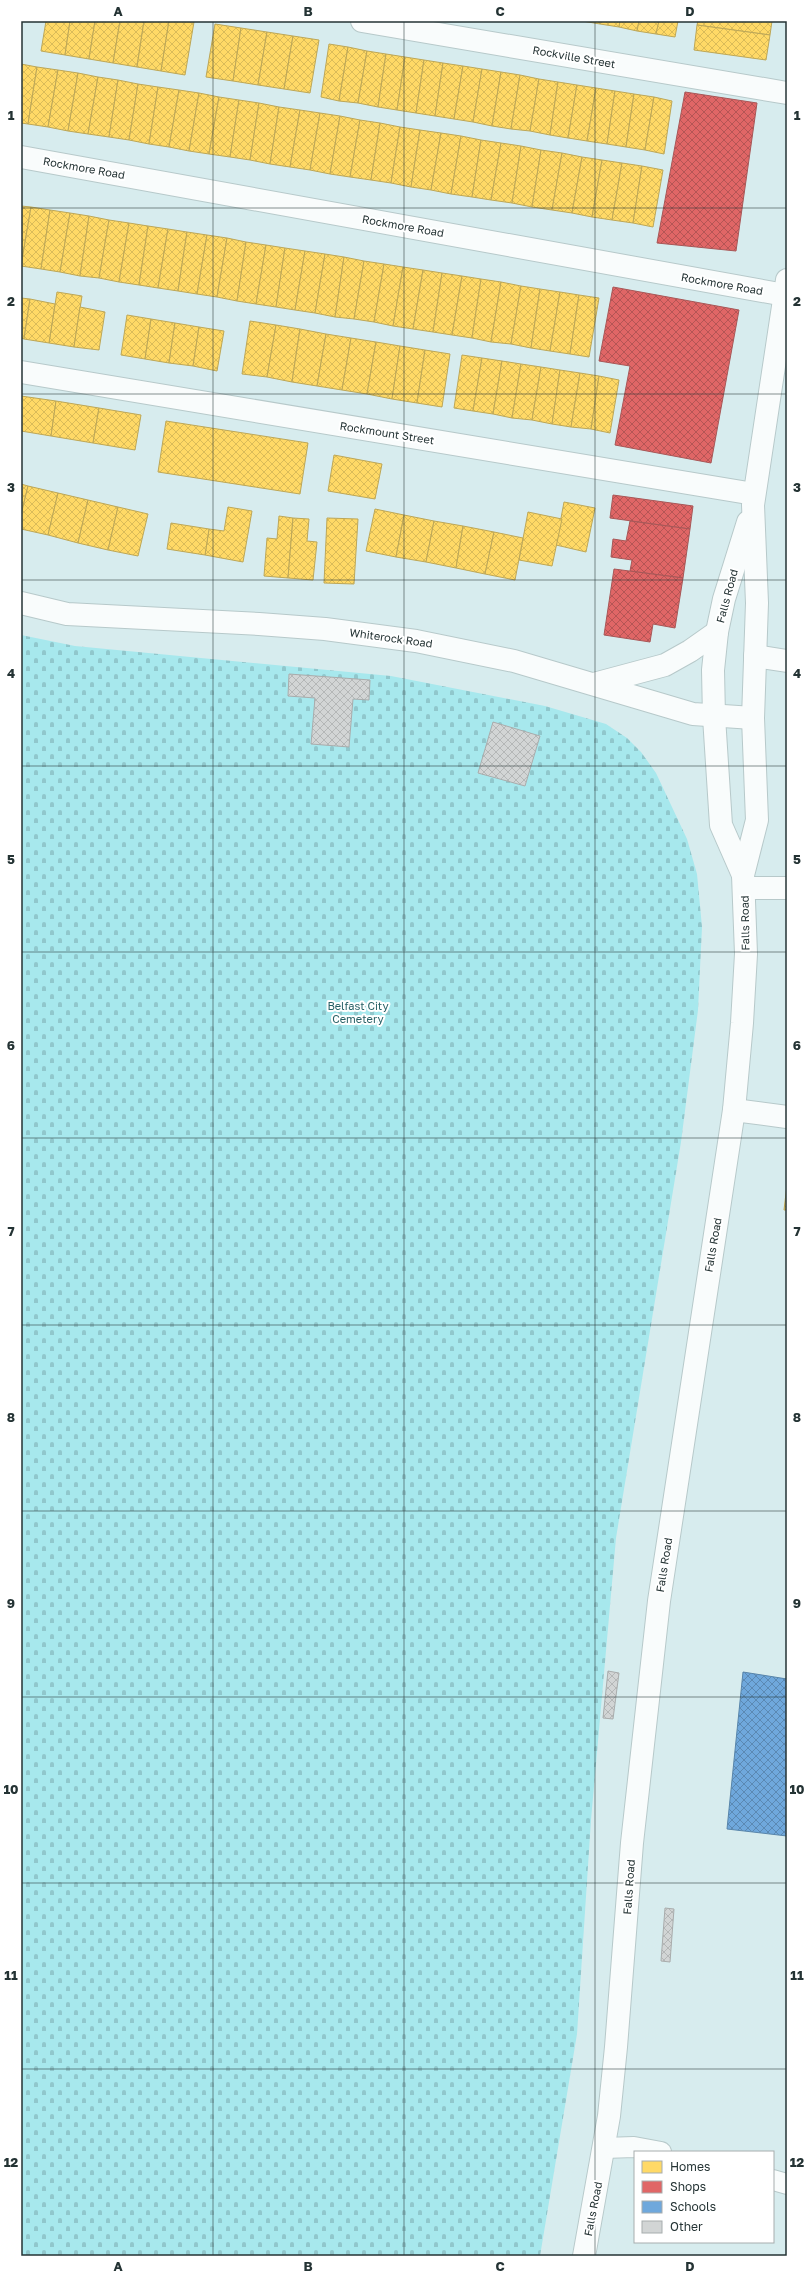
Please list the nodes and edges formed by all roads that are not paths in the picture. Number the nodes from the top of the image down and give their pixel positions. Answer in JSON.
{"nodes":[{"id":1,"x":362,"y":21,"type":"edge"},
{"id":2,"x":787,"y":93,"type":"edge"},
{"id":3,"x":21,"y":157,"type":"edge"},
{"id":4,"x":786,"y":288,"type":"edge"},
{"id":5,"x":21,"y":372,"type":"edge"},
{"id":6,"x":753,"y":500,"type":"junction"},
{"id":7,"x":21,"y":603,"type":"edge"},
{"id":8,"x":717,"y":632,"type":"junction"},
{"id":9,"x":755,"y":656,"type":"junction"},
{"id":10,"x":787,"y":661,"type":"edge"},
{"id":11,"x":594,"y":684,"type":"junction"},
{"id":12,"x":714,"y":717,"type":"junction"},
{"id":13,"x":753,"y":718,"type":"junction"},
{"id":14,"x":744,"y":882,"type":"junction"},
{"id":15,"x":787,"y":888,"type":"edge"},
{"id":16,"x":734,"y":1110,"type":"junction"},
{"id":17,"x":787,"y":1117,"type":"edge"},
{"id":18,"x":604,"y":2148,"type":"junction"},
{"id":19,"x":656,"y":2151,"type":"edge"},
{"id":20,"x":774,"y":2180,"type":"edge"},
{"id":21,"x":787,"y":2184,"type":"edge"},
{"id":22,"x":584,"y":2256,"type":"edge"}],
"edges":[{"from":1,"to":2,"type":"street","name":"Rockville Street"},
{"from":3,"to":4,"type":"street","name":"Rockmore Road"},
{"from":4,"to":6,"type":"street","name":"Falls Road"},
{"from":5,"to":6,"type":"street","name":"Rockmount Street"},
{"from":6,"to":8,"type":"street","name":"Falls Road"},
{"from":6,"to":9,"type":"street","name":"Falls Road"},
{"from":7,"to":11,"type":"street","name":"Whiterock Road"},
{"from":8,"to":11,"type":"street"},
{"from":8,"to":12,"type":"street","name":"Falls Road"},
{"from":9,"to":10,"type":"street"},
{"from":9,"to":13,"type":"street","name":"Falls Road"},
{"from":11,"to":12,"type":"street","name":"Whiterock Road"},
{"from":12,"to":13,"type":"street","name":"Whiterock Road"},
{"from":12,"to":14,"type":"street","name":"Falls Road"},
{"from":13,"to":14,"type":"street","name":"Falls Road"},
{"from":14,"to":15,"type":"street"},
{"from":14,"to":16,"type":"street","name":"Falls Road"},
{"from":16,"to":17,"type":"street"},
{"from":16,"to":18,"type":"street","name":"Falls Road"},
{"from":18,"to":19,"type":"lane"},
{"from":18,"to":22,"type":"street","name":"Falls Road"},
{"from":20,"to":21,"type":"lane"}]}
